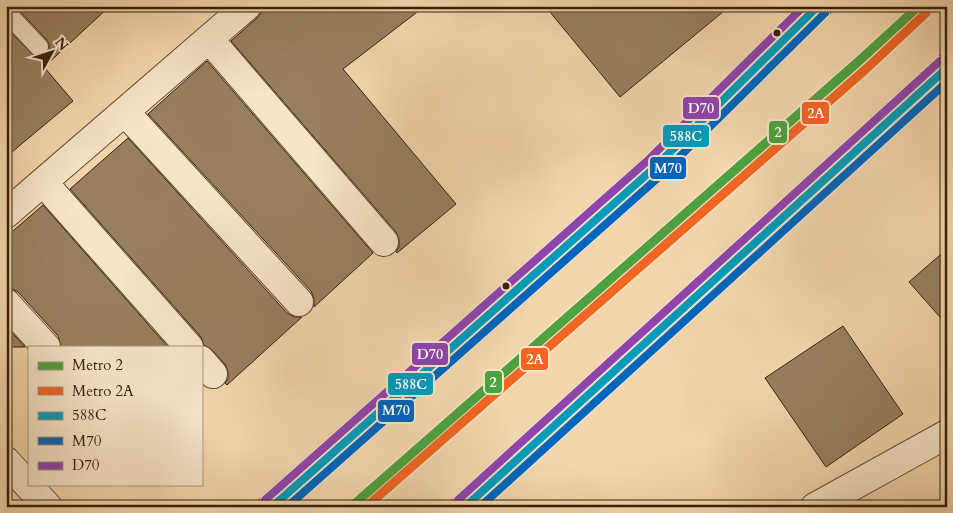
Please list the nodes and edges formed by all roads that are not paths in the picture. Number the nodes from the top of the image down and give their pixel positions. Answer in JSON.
{"nodes":[{"id":1,"x":247,"y":6,"type":"edge"},
{"id":2,"x":818,"y":6,"type":"edge"},
{"id":3,"x":6,"y":12,"type":"edge"},
{"id":4,"x":209,"y":39,"type":"junction"},
{"id":5,"x":39,"y":47,"type":"dead end"},
{"id":6,"x":947,"y":68,"type":"edge"},
{"id":7,"x":125,"y":112,"type":"junction"},
{"id":8,"x":43,"y":182,"type":"junction"},
{"id":9,"x":6,"y":214,"type":"edge"},
{"id":10,"x":384,"y":242,"type":"dead end"},
{"id":11,"x":299,"y":302,"type":"dead end"},
{"id":12,"x":6,"y":303,"type":"edge"},
{"id":13,"x":45,"y":346,"type":"edge"},
{"id":14,"x":188,"y":346,"type":"edge"},
{"id":15,"x":947,"y":434,"type":"edge"},
{"id":16,"x":6,"y":461,"type":"edge"},
{"id":17,"x":28,"y":485,"type":"edge"},
{"id":18,"x":29,"y":486,"type":"edge"},
{"id":19,"x":48,"y":507,"type":"edge"},
{"id":20,"x":272,"y":507,"type":"edge"},
{"id":21,"x":465,"y":507,"type":"edge"},
{"id":22,"x":815,"y":507,"type":"edge"}],
"edges":[{"from":1,"to":4,"type":"street"},
{"from":2,"to":20,"type":"main road"},
{"from":3,"to":5,"type":"lane"},
{"from":4,"to":7,"type":"street"},
{"from":4,"to":10,"type":"street"},
{"from":6,"to":21,"type":"main road"},
{"from":7,"to":8,"type":"street"},
{"from":7,"to":11,"type":"street"},
{"from":8,"to":9,"type":"street"},
{"from":8,"to":14,"type":"street"},
{"from":12,"to":13,"type":"street"},
{"from":15,"to":22,"type":"street"},
{"from":16,"to":17,"type":"street"},
{"from":18,"to":19,"type":"street"}]}
